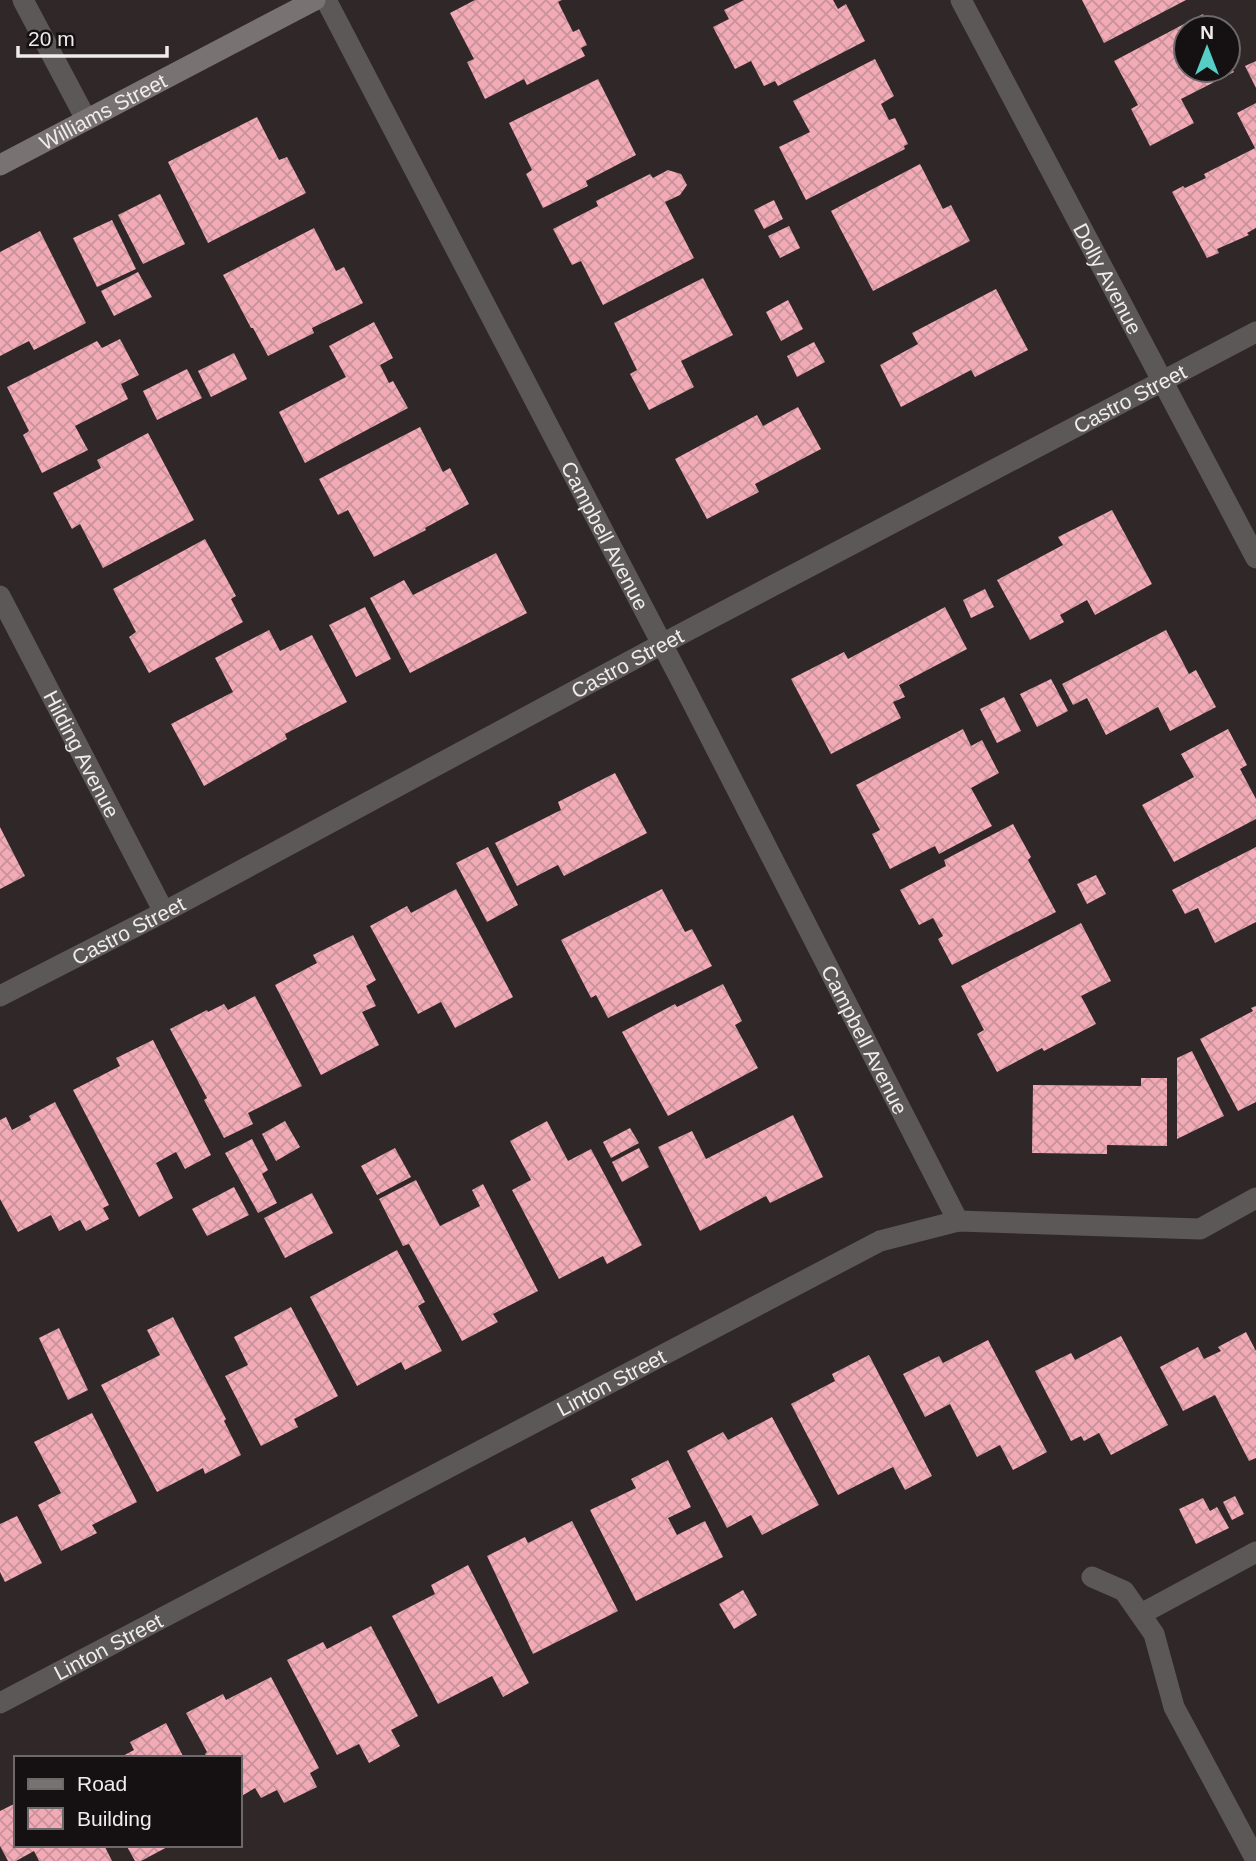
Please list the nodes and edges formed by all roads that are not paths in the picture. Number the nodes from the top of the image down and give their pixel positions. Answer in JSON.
{"nodes":[{"id":1,"x":23,"y":0,"type":"edge"},
{"id":2,"x":316,"y":0,"type":"edge"},
{"id":3,"x":326,"y":0,"type":"edge"},
{"id":4,"x":961,"y":0,"type":"edge"},
{"id":5,"x":86,"y":119,"type":"junction"},
{"id":6,"x":0,"y":165,"type":"edge"},
{"id":7,"x":1256,"y":332,"type":"edge"},
{"id":8,"x":1162,"y":380,"type":"junction"},
{"id":9,"x":1256,"y":558,"type":"edge"},
{"id":10,"x":0,"y":596,"type":"edge"},
{"id":11,"x":662,"y":644,"type":"junction"},
{"id":12,"x":164,"y":912,"type":"junction"},
{"id":13,"x":0,"y":996,"type":"edge"},
{"id":14,"x":1256,"y":1198,"type":"edge"},
{"id":15,"x":958,"y":1221,"type":"junction"},
{"id":16,"x":1256,"y":1552,"type":"edge"},
{"id":17,"x":1092,"y":1577,"type":"dead end"},
{"id":18,"x":1141,"y":1614,"type":"junction"},
{"id":19,"x":0,"y":1703,"type":"edge"},
{"id":20,"x":1256,"y":1860,"type":"edge"}],
"edges":[{"from":1,"to":5,"type":"street"},
{"from":2,"to":5,"type":"street","name":"Williams Street"},
{"from":3,"to":11,"type":"street","name":"Campbell Avenue"},
{"from":4,"to":8,"type":"street","name":"Dolly Avenue"},
{"from":5,"to":6,"type":"street","name":"Williams Street"},
{"from":7,"to":8,"type":"street","name":"Castro Street"},
{"from":8,"to":9,"type":"street","name":"Dolly Avenue"},
{"from":8,"to":11,"type":"street","name":"Castro Street"},
{"from":10,"to":12,"type":"street","name":"Hilding Avenue"},
{"from":11,"to":12,"type":"street","name":"Castro Street"},
{"from":11,"to":15,"type":"street","name":"Campbell Avenue"},
{"from":12,"to":13,"type":"street","name":"Castro Street"},
{"from":14,"to":15,"type":"street","name":"Linton Street"},
{"from":15,"to":19,"type":"street","name":"Linton Street"},
{"from":16,"to":18,"type":"street"},
{"from":17,"to":18,"type":"street"},
{"from":18,"to":20,"type":"street"}]}
